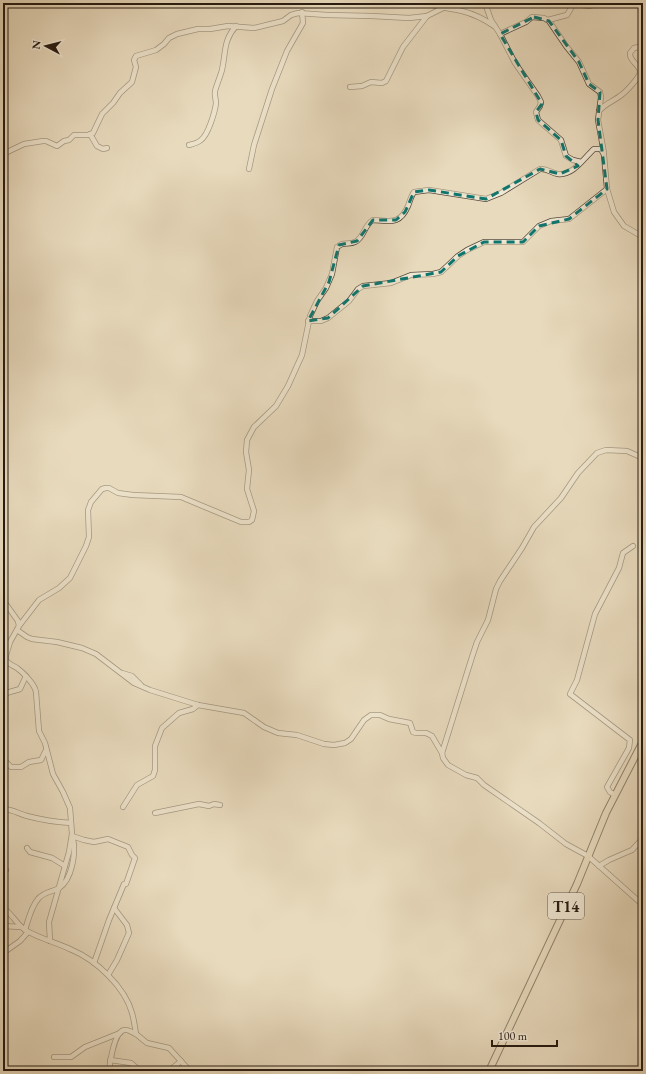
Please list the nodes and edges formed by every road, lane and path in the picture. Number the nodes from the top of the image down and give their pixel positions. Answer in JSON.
{"nodes":[{"id":1,"x":427,"y":3,"type":"edge"},
{"id":2,"x":485,"y":3,"type":"edge"},
{"id":3,"x":600,"y":3,"type":"edge"},
{"id":4,"x":574,"y":4,"type":"edge"},
{"id":5,"x":443,"y":8,"type":"junction"},
{"id":6,"x":302,"y":12,"type":"junction"},
{"id":7,"x":427,"y":16,"type":"junction"},
{"id":8,"x":548,"y":20,"type":"junction"},
{"id":9,"x":236,"y":26,"type":"junction"},
{"id":10,"x":496,"y":27,"type":"junction"},
{"id":11,"x":500,"y":34,"type":"junction"},
{"id":12,"x":643,"y":46,"type":"edge"},
{"id":13,"x":350,"y":87,"type":"dead end"},
{"id":14,"x":599,"y":110,"type":"junction"},
{"id":15,"x":90,"y":134,"type":"junction"},
{"id":16,"x":190,"y":145,"type":"dead end"},
{"id":17,"x":107,"y":148,"type":"dead end"},
{"id":18,"x":3,"y":154,"type":"edge"},
{"id":19,"x":604,"y":155,"type":"junction"},
{"id":20,"x":581,"y":162,"type":"junction"},
{"id":21,"x":249,"y":169,"type":"dead end"},
{"id":22,"x":608,"y":190,"type":"junction"},
{"id":23,"x":643,"y":237,"type":"edge"},
{"id":24,"x":308,"y":320,"type":"junction"},
{"id":25,"x":643,"y":458,"type":"edge"},
{"id":26,"x":633,"y":546,"type":"dead end"},
{"id":27,"x":3,"y":600,"type":"edge"},
{"id":28,"x":18,"y":628,"type":"junction"},
{"id":29,"x":26,"y":676,"type":"junction"},
{"id":30,"x":3,"y":694,"type":"edge"},
{"id":31,"x":198,"y":705,"type":"junction"},
{"id":32,"x":643,"y":741,"type":"edge"},
{"id":33,"x":46,"y":750,"type":"junction"},
{"id":34,"x":442,"y":753,"type":"junction"},
{"id":35,"x":3,"y":759,"type":"edge"},
{"id":36,"x":42,"y":760,"type":"junction"},
{"id":37,"x":51,"y":768,"type":"junction"},
{"id":38,"x":615,"y":795,"type":"junction"},
{"id":39,"x":220,"y":805,"type":"dead end"},
{"id":40,"x":123,"y":807,"type":"dead end"},
{"id":41,"x":3,"y":809,"type":"edge"},
{"id":42,"x":155,"y":813,"type":"dead end"},
{"id":43,"x":71,"y":823,"type":"junction"},
{"id":44,"x":72,"y":836,"type":"junction"},
{"id":45,"x":643,"y":838,"type":"edge"},
{"id":46,"x":27,"y":848,"type":"dead end"},
{"id":47,"x":588,"y":856,"type":"junction"},
{"id":48,"x":65,"y":866,"type":"junction"},
{"id":49,"x":599,"y":866,"type":"junction"},
{"id":50,"x":58,"y":888,"type":"junction"},
{"id":51,"x":643,"y":905,"type":"edge"},
{"id":52,"x":3,"y":908,"type":"edge"},
{"id":53,"x":114,"y":908,"type":"junction"},
{"id":54,"x":3,"y":926,"type":"edge"},
{"id":55,"x":21,"y":926,"type":"junction"},
{"id":56,"x":26,"y":931,"type":"junction"},
{"id":57,"x":50,"y":941,"type":"junction"},
{"id":58,"x":3,"y":953,"type":"edge"},
{"id":59,"x":94,"y":963,"type":"junction"},
{"id":60,"x":108,"y":975,"type":"junction"},
{"id":61,"x":120,"y":1033,"type":"junction"},
{"id":62,"x":136,"y":1034,"type":"junction"},
{"id":63,"x":54,"y":1057,"type":"dead end"},
{"id":64,"x":110,"y":1060,"type":"junction"},
{"id":65,"x":181,"y":1061,"type":"junction"},
{"id":66,"x":96,"y":1071,"type":"edge"},
{"id":67,"x":110,"y":1071,"type":"edge"},
{"id":68,"x":140,"y":1071,"type":"edge"},
{"id":69,"x":169,"y":1071,"type":"edge"},
{"id":70,"x":190,"y":1071,"type":"edge"},
{"id":71,"x":252,"y":1071,"type":"edge"},
{"id":72,"x":261,"y":1071,"type":"edge"},
{"id":73,"x":489,"y":1071,"type":"edge"}],
"edges":[{"from":1,"to":5,"type":"street"},
{"from":2,"to":10,"type":"street"},
{"from":3,"to":4,"type":"street"},
{"from":4,"to":8,"type":"street"},
{"from":5,"to":7,"type":"street"},
{"from":5,"to":10,"type":"street"},
{"from":6,"to":7,"type":"street"},
{"from":6,"to":9,"type":"street"},
{"from":6,"to":21,"type":"street"},
{"from":7,"to":13,"type":"street"},
{"from":8,"to":11,"type":"street"},
{"from":8,"to":14,"type":"street"},
{"from":9,"to":15,"type":"street"},
{"from":9,"to":16,"type":"street"},
{"from":10,"to":11,"type":"street"},
{"from":11,"to":20,"type":"street"},
{"from":12,"to":14,"type":"street"},
{"from":14,"to":19,"type":"street"},
{"from":15,"to":17,"type":"street"},
{"from":15,"to":18,"type":"street"},
{"from":19,"to":20,"type":"street"},
{"from":19,"to":22,"type":"street"},
{"from":20,"to":24,"type":"street"},
{"from":22,"to":23,"type":"street"},
{"from":22,"to":24,"type":"street"},
{"from":24,"to":28,"type":"street"},
{"from":25,"to":34,"type":"street"},
{"from":26,"to":38,"type":"street"},
{"from":27,"to":28,"type":"street"},
{"from":28,"to":29,"type":"street"},
{"from":28,"to":31,"type":"street"},
{"from":29,"to":30,"type":"street"},
{"from":29,"to":33,"type":"street"},
{"from":31,"to":34,"type":"street"},
{"from":31,"to":40,"type":"street"},
{"from":32,"to":38,"type":"highway","number":"T14"},
{"from":33,"to":36,"type":"street"},
{"from":33,"to":37,"type":"street"},
{"from":34,"to":47,"type":"street"},
{"from":35,"to":36,"type":"street"},
{"from":36,"to":37,"type":"street"},
{"from":37,"to":43,"type":"street"},
{"from":38,"to":47,"type":"highway","number":"T14"},
{"from":39,"to":42,"type":"street"},
{"from":41,"to":43,"type":"street"},
{"from":43,"to":44,"type":"street"},
{"from":44,"to":48,"type":"street"},
{"from":44,"to":50,"type":"street"},
{"from":44,"to":53,"type":"street"},
{"from":45,"to":49,"type":"street"},
{"from":46,"to":48,"type":"street"},
{"from":47,"to":49,"type":"street"},
{"from":47,"to":73,"type":"highway","number":"T14"},
{"from":48,"to":50,"type":"street"},
{"from":49,"to":51,"type":"street"},
{"from":50,"to":56,"type":"street"},
{"from":50,"to":57,"type":"street"},
{"from":52,"to":55,"type":"street"},
{"from":53,"to":59,"type":"street"},
{"from":53,"to":60,"type":"street"},
{"from":54,"to":55,"type":"street"},
{"from":55,"to":56,"type":"street"},
{"from":56,"to":57,"type":"street"},
{"from":56,"to":58,"type":"street"},
{"from":57,"to":59,"type":"street"},
{"from":59,"to":60,"type":"street"},
{"from":60,"to":62,"type":"street"},
{"from":61,"to":62,"type":"street"},
{"from":61,"to":63,"type":"street"},
{"from":61,"to":64,"type":"street"},
{"from":62,"to":65,"type":"street"},
{"from":64,"to":67,"type":"street"},
{"from":64,"to":68,"type":"street"},
{"from":65,"to":69,"type":"street"},
{"from":65,"to":70,"type":"street"},
{"from":66,"to":67,"type":"street"},
{"from":71,"to":72,"type":"street"}]}
